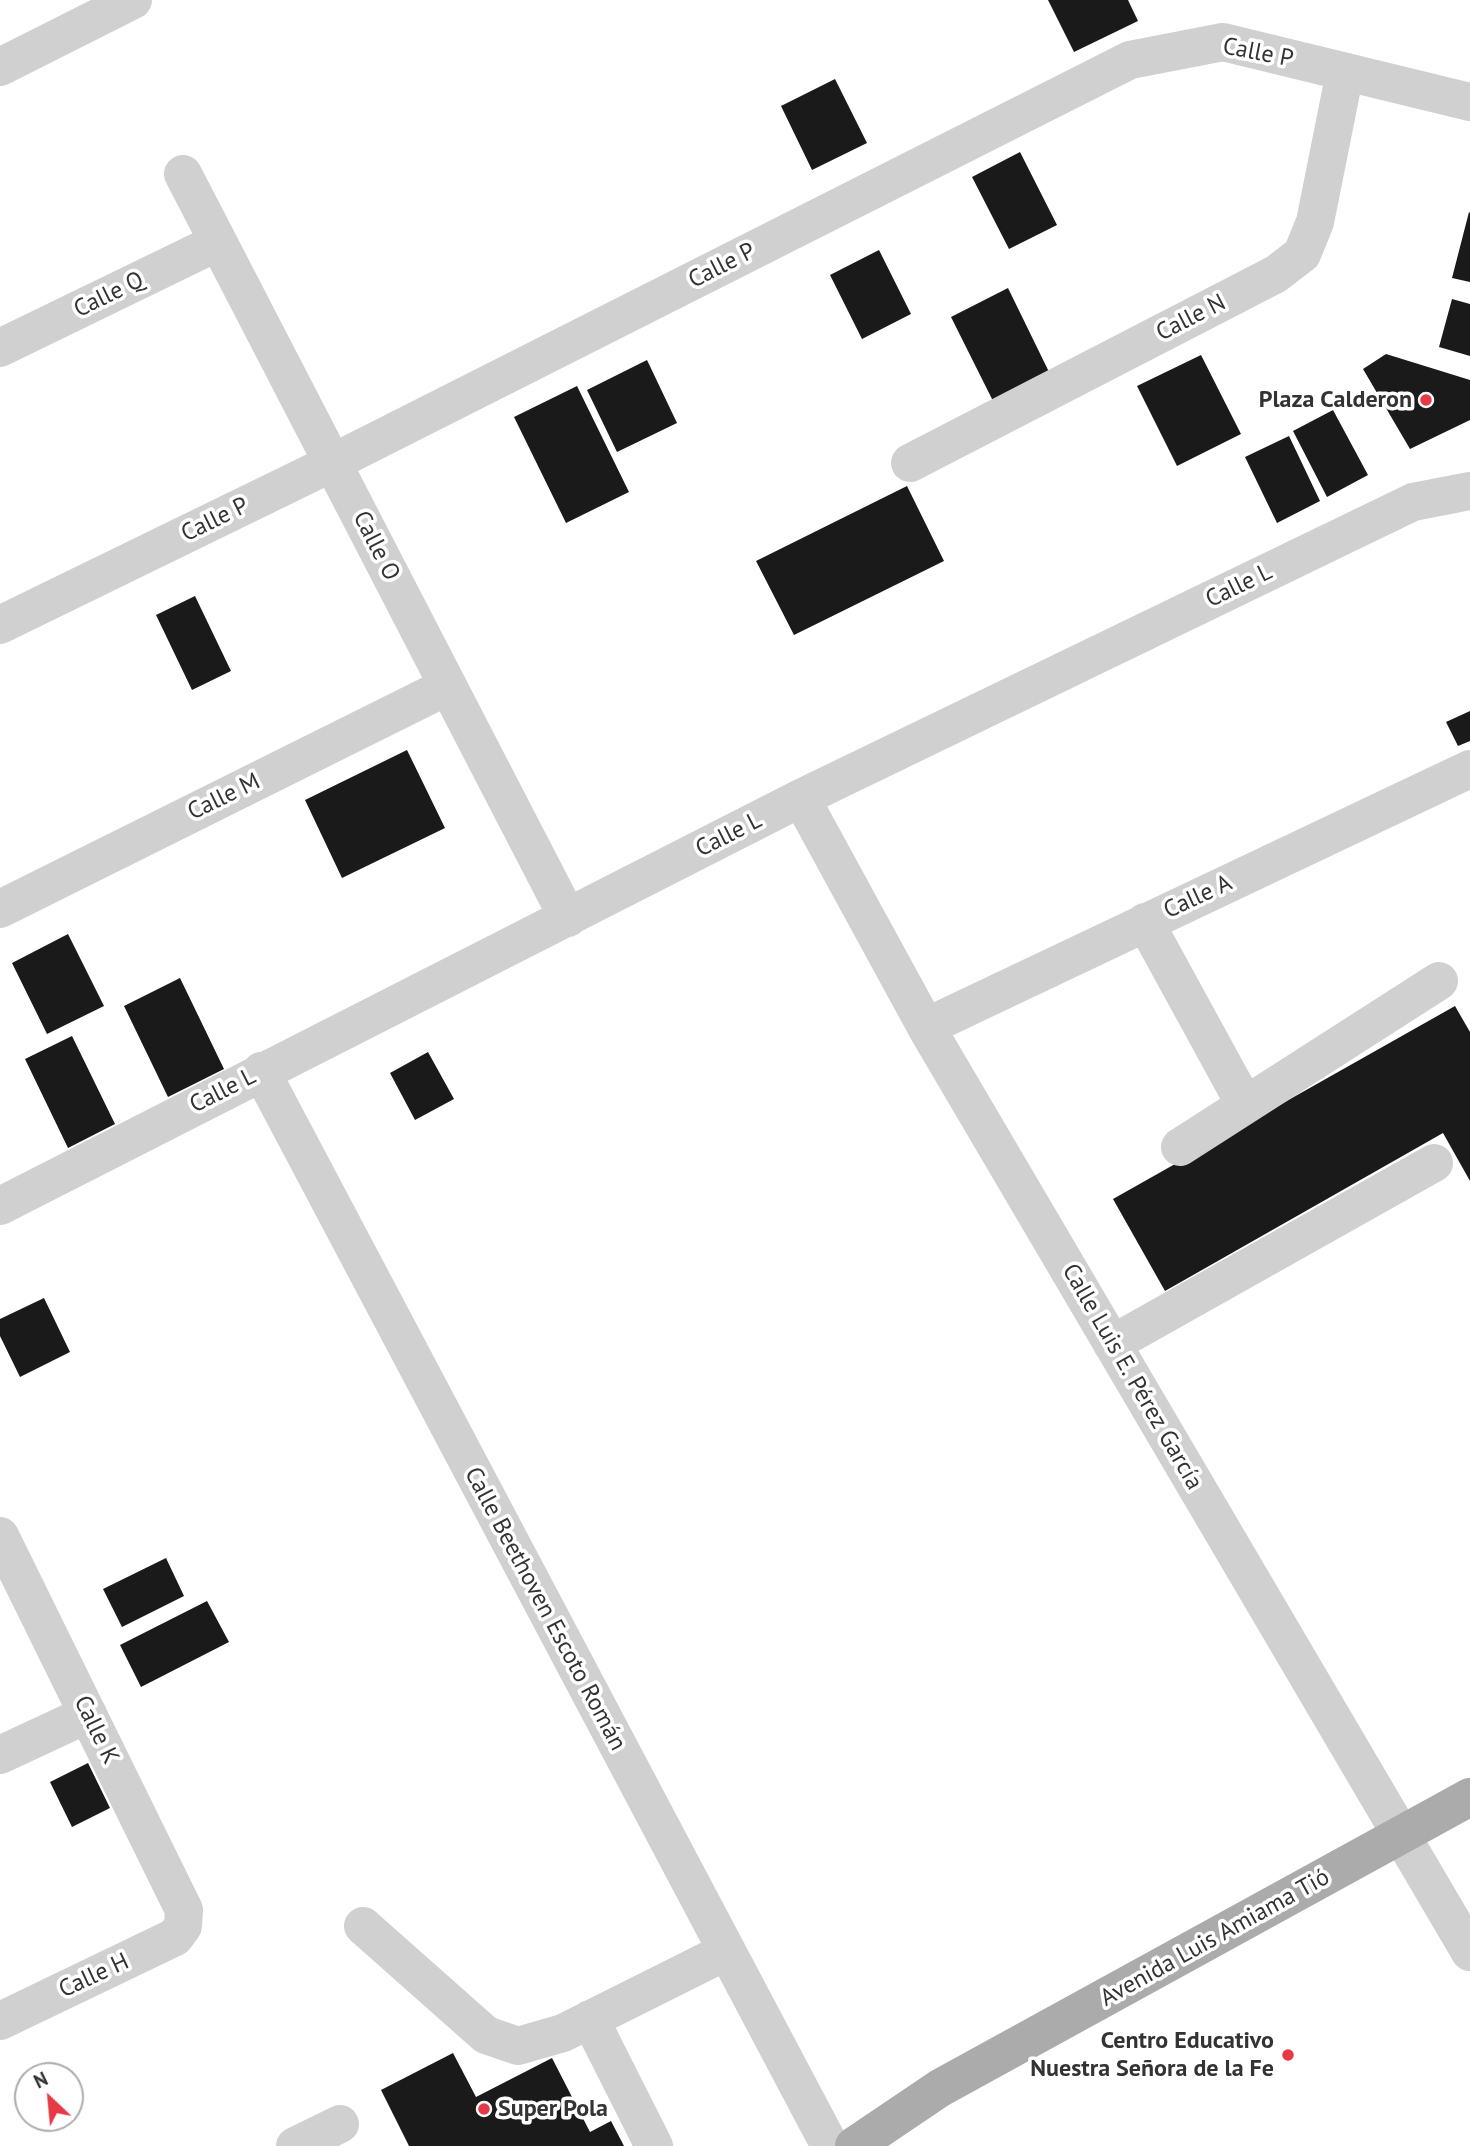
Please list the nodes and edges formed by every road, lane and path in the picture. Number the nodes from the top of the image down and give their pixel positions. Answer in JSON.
{"nodes":[{"id":1,"x":133,"y":0,"type":"edge"},
{"id":2,"x":0,"y":67,"type":"edge"},
{"id":3,"x":1345,"y":72,"type":"junction"},
{"id":4,"x":1470,"y":102,"type":"edge"},
{"id":5,"x":183,"y":174,"type":"dead end"},
{"id":6,"x":218,"y":242,"type":"junction"},
{"id":7,"x":0,"y":348,"type":"edge"},
{"id":8,"x":332,"y":463,"type":"junction"},
{"id":9,"x":910,"y":463,"type":"dead end"},
{"id":10,"x":1470,"y":491,"type":"edge"},
{"id":11,"x":0,"y":625,"type":"edge"},
{"id":12,"x":448,"y":686,"type":"junction"},
{"id":13,"x":1470,"y":769,"type":"edge"},
{"id":14,"x":801,"y":798,"type":"junction"},
{"id":15,"x":0,"y":909,"type":"edge"},
{"id":16,"x":568,"y":918,"type":"junction"},
{"id":17,"x":1145,"y":922,"type":"junction"},
{"id":18,"x":1439,"y":981,"type":"dead end"},
{"id":19,"x":926,"y":1027,"type":"junction"},
{"id":20,"x":261,"y":1071,"type":"junction"},
{"id":21,"x":1244,"y":1103,"type":"junction"},
{"id":22,"x":1180,"y":1147,"type":"dead end"},
{"id":23,"x":1434,"y":1163,"type":"dead end"},
{"id":24,"x":0,"y":1206,"type":"edge"},
{"id":25,"x":1112,"y":1345,"type":"junction"},
{"id":26,"x":0,"y":1536,"type":"edge"},
{"id":27,"x":88,"y":1714,"type":"junction"},
{"id":28,"x":0,"y":1755,"type":"edge"},
{"id":29,"x":1470,"y":1797,"type":"edge"},
{"id":30,"x":1402,"y":1836,"type":"junction"},
{"id":31,"x":183,"y":1926,"type":"joint"},
{"id":32,"x":363,"y":1926,"type":"dead end"},
{"id":33,"x":727,"y":1951,"type":"junction"},
{"id":34,"x":1470,"y":1952,"type":"edge"},
{"id":35,"x":590,"y":2020,"type":"junction"},
{"id":36,"x":0,"y":2021,"type":"edge"},
{"id":37,"x":340,"y":2124,"type":"dead end"},
{"id":38,"x":295,"y":2146,"type":"edge"},
{"id":39,"x":654,"y":2146,"type":"edge"},
{"id":40,"x":830,"y":2146,"type":"edge"},
{"id":41,"x":854,"y":2146,"type":"edge"}],
"edges":[{"from":1,"to":2,"type":"street"},
{"from":3,"to":4,"type":"street","name":"Calle P"},
{"from":3,"to":8,"type":"street","name":"Calle P"},
{"from":3,"to":9,"type":"street","name":"Calle N"},
{"from":5,"to":6,"type":"street","name":"Calle O"},
{"from":6,"to":7,"type":"street","name":"Calle Q"},
{"from":6,"to":8,"type":"street","name":"Calle O"},
{"from":8,"to":11,"type":"street","name":"Calle P"},
{"from":8,"to":12,"type":"street","name":"Calle O"},
{"from":10,"to":14,"type":"street","name":"Calle L"},
{"from":12,"to":15,"type":"street","name":"Calle M"},
{"from":12,"to":16,"type":"street","name":"Calle O"},
{"from":13,"to":17,"type":"street","name":"Calle A"},
{"from":14,"to":16,"type":"street","name":"Calle L"},
{"from":14,"to":19,"type":"street","name":"Calle Luis E. Pérez García"},
{"from":16,"to":20,"type":"street","name":"Calle L"},
{"from":17,"to":19,"type":"street","name":"Calle A"},
{"from":17,"to":21,"type":"street"},
{"from":18,"to":21,"type":"street"},
{"from":19,"to":25,"type":"street","name":"Calle Luis E. Pérez García"},
{"from":20,"to":24,"type":"street","name":"Calle L"},
{"from":20,"to":33,"type":"street","name":"Calle Beethoven Escoto Román"},
{"from":21,"to":22,"type":"street"},
{"from":23,"to":25,"type":"street"},
{"from":25,"to":30,"type":"street","name":"Calle Luis E. Pérez García"},
{"from":26,"to":27,"type":"street","name":"Calle K"},
{"from":27,"to":28,"type":"street"},
{"from":27,"to":31,"type":"street","name":"Calle K"},
{"from":29,"to":30,"type":"main road","name":"Avenida Luis Amiama Tió"},
{"from":30,"to":34,"type":"street","name":"Calle Luis E. Pérez García"},
{"from":30,"to":41,"type":"main road","name":"Avenida Luis Amiama Tió"},
{"from":31,"to":36,"type":"street","name":"Calle H"},
{"from":32,"to":35,"type":"street"},
{"from":33,"to":35,"type":"street"},
{"from":33,"to":40,"type":"street","name":"Calle Beethoven Escoto Román"},
{"from":35,"to":39,"type":"street"},
{"from":37,"to":38,"type":"street"}]}
